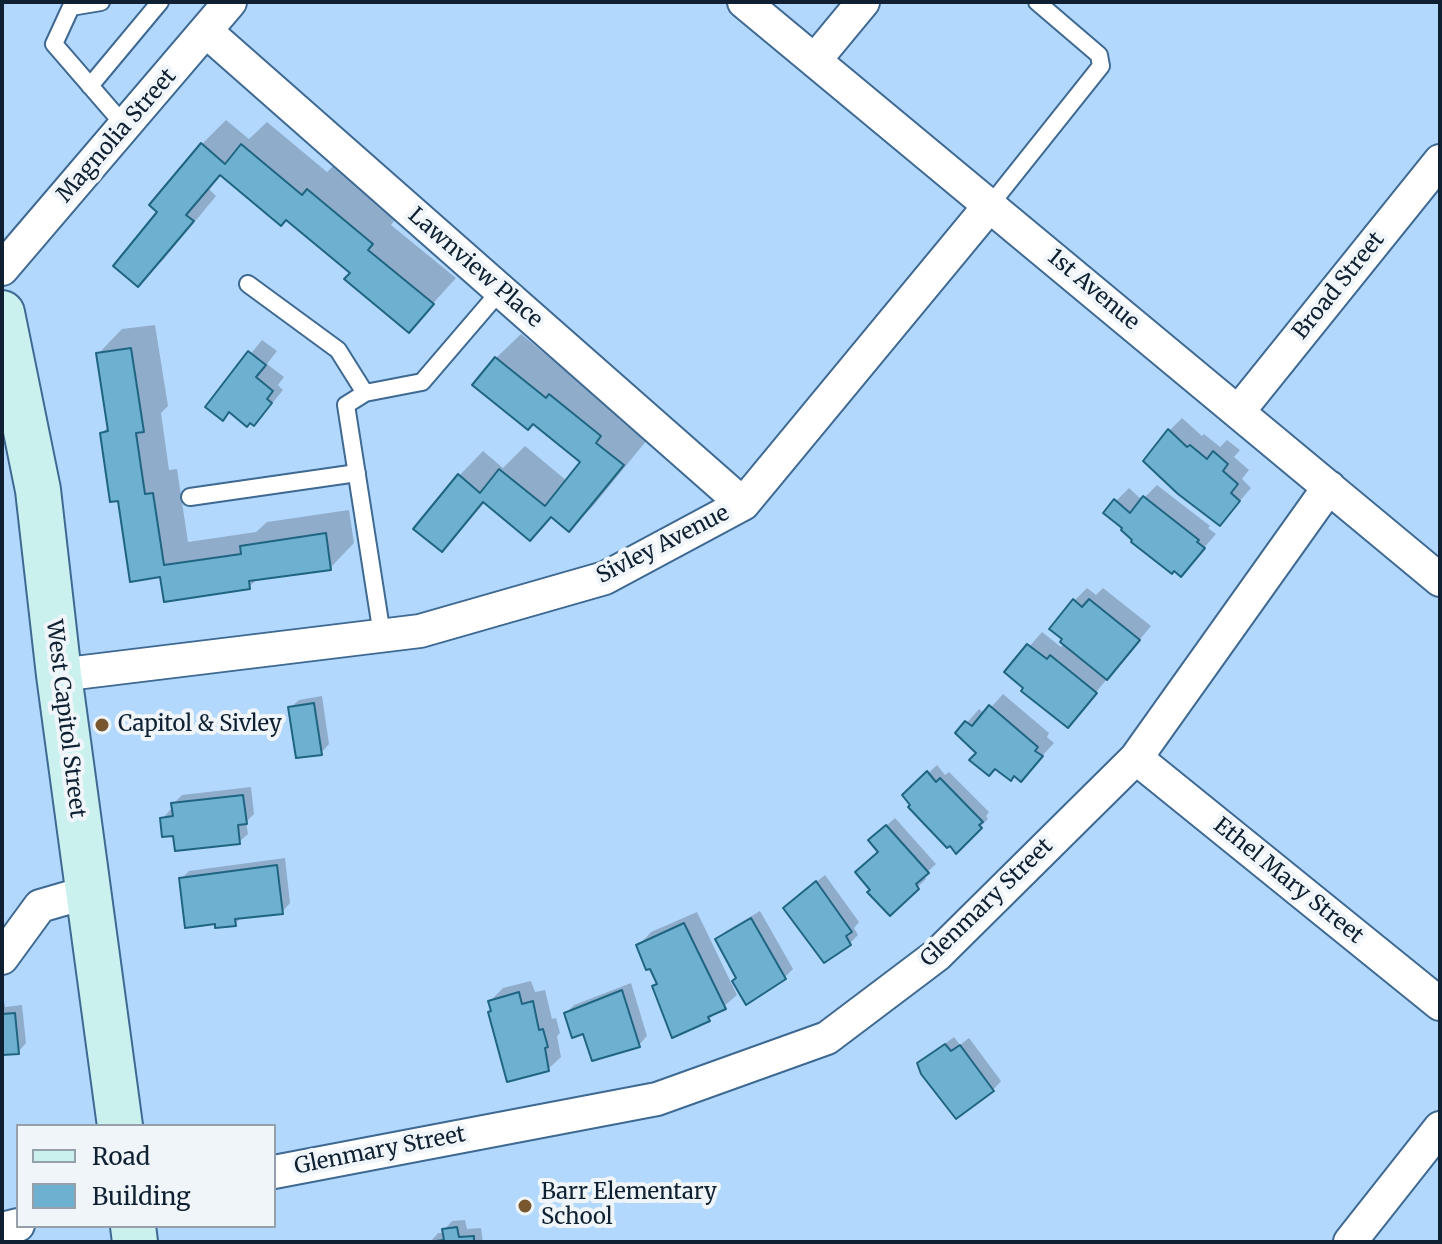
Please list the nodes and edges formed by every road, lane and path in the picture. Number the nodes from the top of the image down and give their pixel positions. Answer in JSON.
{"nodes":[{"id":1,"x":101,"y":2,"type":"edge"},
{"id":2,"x":160,"y":2,"type":"edge"},
{"id":3,"x":230,"y":2,"type":"edge"},
{"id":4,"x":744,"y":2,"type":"edge"},
{"id":5,"x":863,"y":2,"type":"edge"},
{"id":6,"x":1037,"y":2,"type":"edge"},
{"id":7,"x":82,"y":4,"type":"edge"},
{"id":8,"x":207,"y":32,"type":"junction"},
{"id":9,"x":815,"y":60,"type":"junction"},
{"id":10,"x":90,"y":86,"type":"junction"},
{"id":11,"x":125,"y":126,"type":"junction"},
{"id":12,"x":1440,"y":161,"type":"edge"},
{"id":13,"x":991,"y":204,"type":"junction"},
{"id":14,"x":2,"y":269,"type":"edge"},
{"id":15,"x":248,"y":284,"type":"dead end"},
{"id":16,"x":500,"y":291,"type":"junction"},
{"id":17,"x":2,"y":313,"type":"edge"},
{"id":18,"x":365,"y":393,"type":"junction"},
{"id":19,"x":1238,"y":412,"type":"junction"},
{"id":20,"x":357,"y":473,"type":"junction"},
{"id":21,"x":1329,"y":487,"type":"junction"},
{"id":22,"x":190,"y":497,"type":"dead end"},
{"id":23,"x":743,"y":504,"type":"junction"},
{"id":24,"x":1440,"y":580,"type":"edge"},
{"id":25,"x":382,"y":635,"type":"junction"},
{"id":26,"x":59,"y":675,"type":"junction"},
{"id":27,"x":1136,"y":758,"type":"junction"},
{"id":28,"x":88,"y":892,"type":"junction"},
{"id":29,"x":2,"y":958,"type":"edge"},
{"id":30,"x":1440,"y":1004,"type":"edge"},
{"id":31,"x":120,"y":1124,"type":"edge"},
{"id":32,"x":1440,"y":1128,"type":"edge"},
{"id":33,"x":276,"y":1172,"type":"edge"},
{"id":34,"x":1350,"y":1242,"type":"edge"}],
"edges":[{"from":1,"to":7,"type":"lane"},
{"from":2,"to":10,"type":"lane"},
{"from":3,"to":8,"type":"street","name":"Magnolia Street"},
{"from":4,"to":9,"type":"street","name":"1st Avenue"},
{"from":5,"to":9,"type":"street"},
{"from":6,"to":13,"type":"lane"},
{"from":7,"to":10,"type":"lane"},
{"from":8,"to":11,"type":"street","name":"Magnolia Street"},
{"from":8,"to":16,"type":"street","name":"Lawnview Place"},
{"from":9,"to":13,"type":"street","name":"1st Avenue"},
{"from":10,"to":11,"type":"lane"},
{"from":11,"to":14,"type":"street","name":"Magnolia Street"},
{"from":12,"to":19,"type":"street","name":"Broad Street"},
{"from":13,"to":19,"type":"street","name":"1st Avenue"},
{"from":13,"to":23,"type":"street","name":"Sivley Avenue"},
{"from":15,"to":18,"type":"lane"},
{"from":16,"to":18,"type":"lane"},
{"from":16,"to":23,"type":"street","name":"Lawnview Place"},
{"from":17,"to":26,"type":"main road","name":"West Capitol Street"},
{"from":18,"to":20,"type":"lane"},
{"from":19,"to":21,"type":"street","name":"1st Avenue"},
{"from":20,"to":22,"type":"lane"},
{"from":20,"to":25,"type":"lane"},
{"from":21,"to":24,"type":"street","name":"1st Avenue"},
{"from":21,"to":27,"type":"street","name":"Glenmary Street"},
{"from":23,"to":25,"type":"street","name":"Sivley Avenue"},
{"from":25,"to":26,"type":"street","name":"Sivley Avenue"},
{"from":26,"to":28,"type":"main road","name":"West Capitol Street"},
{"from":27,"to":30,"type":"street","name":"Ethel Mary Street"},
{"from":27,"to":33,"type":"street","name":"Glenmary Street"},
{"from":28,"to":29,"type":"street"},
{"from":28,"to":31,"type":"main road","name":"West Capitol Street"},
{"from":32,"to":34,"type":"street"}]}
